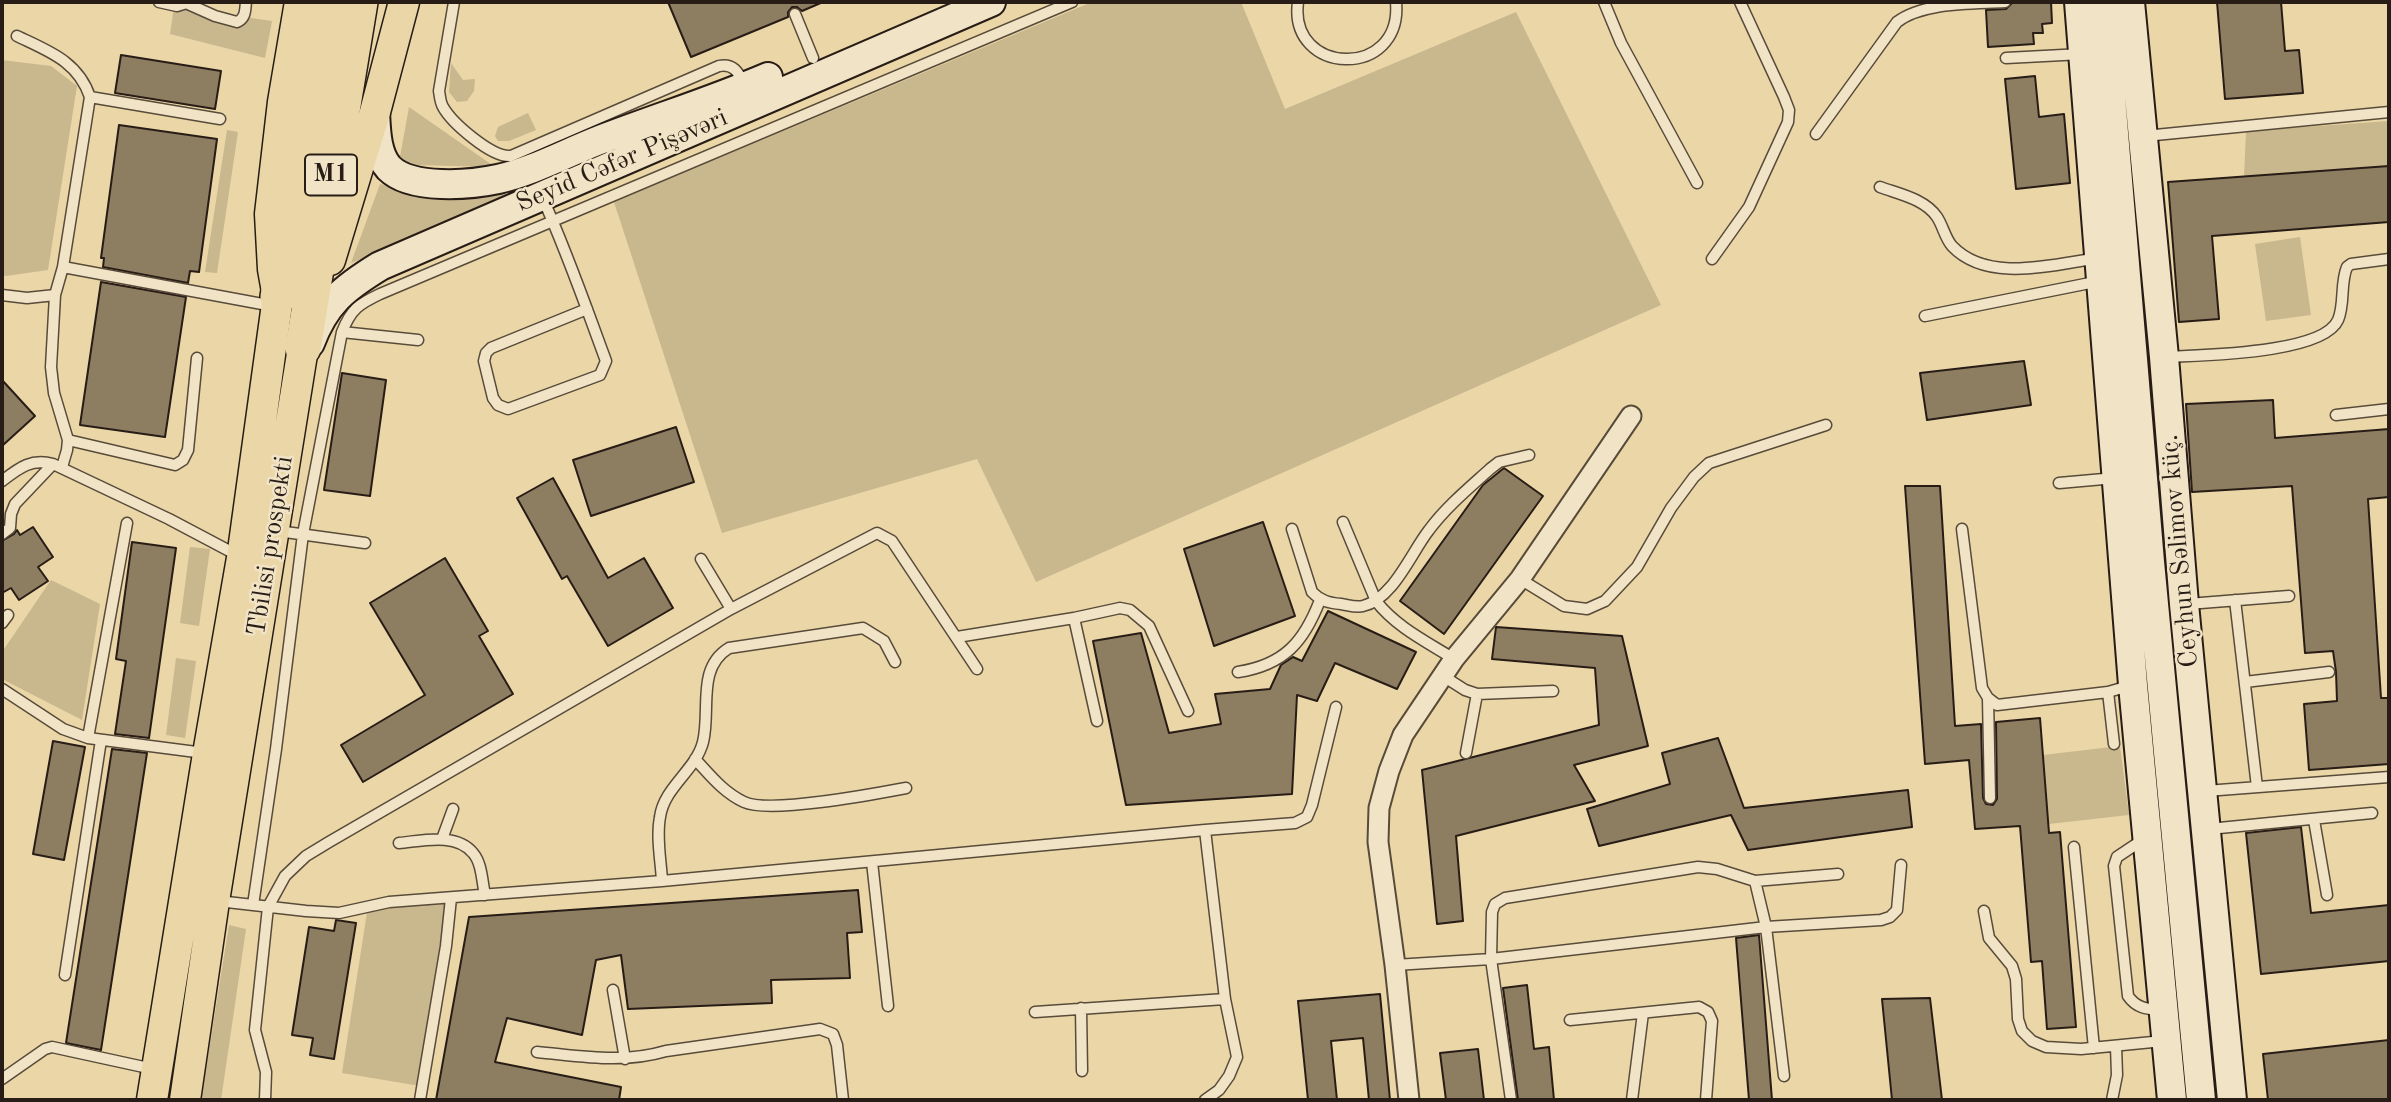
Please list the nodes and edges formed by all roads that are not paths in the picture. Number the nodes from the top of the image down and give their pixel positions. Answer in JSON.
{"nodes":[{"id":1,"x":159,"y":2,"type":"edge"},
{"id":2,"x":246,"y":2,"type":"edge"},
{"id":3,"x":300,"y":2,"type":"edge"},
{"id":4,"x":328,"y":2,"type":"edge"},
{"id":5,"x":360,"y":2,"type":"edge"},
{"id":6,"x":404,"y":2,"type":"edge"},
{"id":7,"x":454,"y":2,"type":"edge"},
{"id":8,"x":944,"y":2,"type":"edge"},
{"id":9,"x":991,"y":2,"type":"edge"},
{"id":10,"x":1072,"y":2,"type":"edge"},
{"id":11,"x":1298,"y":2,"type":"edge"},
{"id":12,"x":1395,"y":2,"type":"edge"},
{"id":13,"x":1604,"y":2,"type":"edge"},
{"id":14,"x":1740,"y":2,"type":"edge"},
{"id":15,"x":2004,"y":2,"type":"edge"},
{"id":16,"x":2079,"y":2,"type":"edge"},
{"id":17,"x":2125,"y":2,"type":"edge"},
{"id":18,"x":189,"y":3,"type":"edge"},
{"id":19,"x":795,"y":14,"type":"dead end"},
{"id":20,"x":17,"y":36,"type":"dead end"},
{"id":21,"x":2083,"y":54,"type":"junction"},
{"id":22,"x":813,"y":58,"type":"junction"},
{"id":23,"x":2006,"y":58,"type":"dead end"},
{"id":24,"x":745,"y":87,"type":"junction"},
{"id":25,"x":90,"y":97,"type":"junction"},
{"id":26,"x":375,"y":112,"type":"junction"},
{"id":27,"x":2389,"y":112,"type":"edge"},
{"id":28,"x":220,"y":119,"type":"dead end"},
{"id":29,"x":1816,"y":134,"type":"dead end"},
{"id":30,"x":2141,"y":137,"type":"junction"},
{"id":31,"x":601,"y":154,"type":"junction"},
{"id":32,"x":1697,"y":183,"type":"dead end"},
{"id":33,"x":1880,"y":187,"type":"dead end"},
{"id":34,"x":547,"y":208,"type":"junction"},
{"id":35,"x":1712,"y":259,"type":"dead end"},
{"id":36,"x":2389,"y":259,"type":"edge"},
{"id":37,"x":63,"y":267,"type":"junction"},
{"id":38,"x":2100,"y":269,"type":"junction"},
{"id":39,"x":2,"y":295,"type":"edge"},
{"id":40,"x":55,"y":295,"type":"junction"},
{"id":41,"x":278,"y":301,"type":"junction"},
{"id":42,"x":587,"y":309,"type":"junction"},
{"id":43,"x":1925,"y":316,"type":"dead end"},
{"id":44,"x":342,"y":332,"type":"junction"},
{"id":45,"x":418,"y":340,"type":"dead end"},
{"id":46,"x":197,"y":358,"type":"dead end"},
{"id":47,"x":2164,"y":358,"type":"junction"},
{"id":48,"x":301,"y":360,"type":"junction"},
{"id":49,"x":2389,"y":409,"type":"edge"},
{"id":50,"x":2336,"y":415,"type":"dead end"},
{"id":51,"x":1631,"y":416,"type":"dead end"},
{"id":52,"x":1826,"y":425,"type":"dead end"},
{"id":53,"x":68,"y":440,"type":"junction"},
{"id":54,"x":1529,"y":455,"type":"dead end"},
{"id":55,"x":57,"y":466,"type":"junction"},
{"id":56,"x":2116,"y":478,"type":"junction"},
{"id":57,"x":2,"y":481,"type":"edge"},
{"id":58,"x":2059,"y":483,"type":"dead end"},
{"id":59,"x":1343,"y":522,"type":"dead end"},
{"id":60,"x":127,"y":523,"type":"dead end"},
{"id":61,"x":1292,"y":529,"type":"dead end"},
{"id":62,"x":1962,"y":529,"type":"dead end"},
{"id":63,"x":288,"y":532,"type":"junction"},
{"id":64,"x":2,"y":534,"type":"edge"},
{"id":65,"x":366,"y":543,"type":"dead end"},
{"id":66,"x":242,"y":558,"type":"junction"},
{"id":67,"x":701,"y":559,"type":"dead end"},
{"id":68,"x":2150,"y":562,"type":"junction"},
{"id":69,"x":1520,"y":579,"type":"junction"},
{"id":70,"x":2289,"y":596,"type":"dead end"},
{"id":71,"x":1320,"y":600,"type":"junction"},
{"id":72,"x":2235,"y":600,"type":"junction"},
{"id":73,"x":1376,"y":601,"type":"junction"},
{"id":74,"x":2184,"y":604,"type":"junction"},
{"id":75,"x":730,"y":609,"type":"junction"},
{"id":76,"x":1074,"y":618,"type":"junction"},
{"id":77,"x":957,"y":637,"type":"junction"},
{"id":78,"x":1454,"y":659,"type":"junction"},
{"id":79,"x":895,"y":662,"type":"dead end"},
{"id":80,"x":976,"y":668,"type":"dead end"},
{"id":81,"x":1238,"y":671,"type":"dead end"},
{"id":82,"x":2329,"y":672,"type":"dead end"},
{"id":83,"x":1443,"y":676,"type":"junction"},
{"id":84,"x":2245,"y":682,"type":"junction"},
{"id":85,"x":2120,"y":688,"type":"junction"},
{"id":86,"x":2,"y":689,"type":"edge"},
{"id":87,"x":1553,"y":691,"type":"dead end"},
{"id":88,"x":1478,"y":694,"type":"junction"},
{"id":89,"x":1988,"y":698,"type":"junction"},
{"id":90,"x":1336,"y":708,"type":"dead end"},
{"id":91,"x":1188,"y":711,"type":"dead end"},
{"id":92,"x":1097,"y":721,"type":"dead end"},
{"id":93,"x":88,"y":738,"type":"junction"},
{"id":94,"x":101,"y":740,"type":"junction"},
{"id":95,"x":2114,"y":744,"type":"dead end"},
{"id":96,"x":1466,"y":753,"type":"dead end"},
{"id":97,"x":208,"y":754,"type":"junction"},
{"id":98,"x":695,"y":758,"type":"junction"},
{"id":99,"x":2389,"y":777,"type":"edge"},
{"id":100,"x":2257,"y":787,"type":"junction"},
{"id":101,"x":906,"y":788,"type":"dead end"},
{"id":102,"x":2202,"y":791,"type":"junction"},
{"id":103,"x":1990,"y":798,"type":"dead end"},
{"id":104,"x":453,"y":809,"type":"dead end"},
{"id":105,"x":2372,"y":813,"type":"dead end"},
{"id":106,"x":2314,"y":820,"type":"junction"},
{"id":107,"x":1205,"y":830,"type":"junction"},
{"id":108,"x":2205,"y":830,"type":"junction"},
{"id":109,"x":442,"y":839,"type":"junction"},
{"id":110,"x":399,"y":843,"type":"dead end"},
{"id":111,"x":2074,"y":847,"type":"dead end"},
{"id":112,"x":872,"y":862,"type":"junction"},
{"id":113,"x":1901,"y":865,"type":"dead end"},
{"id":114,"x":1838,"y":874,"type":"dead end"},
{"id":115,"x":662,"y":881,"type":"junction"},
{"id":116,"x":1755,"y":881,"type":"junction"},
{"id":117,"x":485,"y":895,"type":"junction"},
{"id":118,"x":2327,"y":895,"type":"dead end"},
{"id":119,"x":451,"y":898,"type":"junction"},
{"id":120,"x":214,"y":901,"type":"junction"},
{"id":121,"x":253,"y":905,"type":"junction"},
{"id":122,"x":268,"y":907,"type":"junction"},
{"id":123,"x":1984,"y":911,"type":"dead end"},
{"id":124,"x":1766,"y":927,"type":"junction"},
{"id":125,"x":2186,"y":937,"type":"junction"},
{"id":126,"x":1491,"y":960,"type":"junction"},
{"id":127,"x":1395,"y":965,"type":"junction"},
{"id":128,"x":65,"y":975,"type":"dead end"},
{"id":129,"x":613,"y":990,"type":"dead end"},
{"id":130,"x":2162,"y":997,"type":"junction"},
{"id":131,"x":1225,"y":999,"type":"junction"},
{"id":132,"x":888,"y":1006,"type":"dead end"},
{"id":133,"x":1081,"y":1009,"type":"junction"},
{"id":134,"x":1035,"y":1012,"type":"dead end"},
{"id":135,"x":1643,"y":1013,"type":"junction"},
{"id":136,"x":1570,"y":1020,"type":"dead end"},
{"id":137,"x":2194,"y":1029,"type":"junction"},
{"id":138,"x":2167,"y":1041,"type":"junction"},
{"id":139,"x":2116,"y":1046,"type":"junction"},
{"id":140,"x":2094,"y":1048,"type":"junction"},
{"id":141,"x":537,"y":1052,"type":"dead end"},
{"id":142,"x":625,"y":1059,"type":"junction"},
{"id":143,"x":157,"y":1070,"type":"junction"},
{"id":144,"x":1082,"y":1071,"type":"dead end"},
{"id":145,"x":1784,"y":1076,"type":"dead end"},
{"id":146,"x":2,"y":1079,"type":"edge"},
{"id":147,"x":152,"y":1100,"type":"edge"},
{"id":148,"x":185,"y":1100,"type":"edge"},
{"id":149,"x":265,"y":1100,"type":"edge"},
{"id":150,"x":420,"y":1100,"type":"edge"},
{"id":151,"x":843,"y":1100,"type":"edge"},
{"id":152,"x":1205,"y":1100,"type":"edge"},
{"id":153,"x":1409,"y":1100,"type":"edge"},
{"id":154,"x":1511,"y":1100,"type":"edge"},
{"id":155,"x":1632,"y":1100,"type":"edge"},
{"id":156,"x":1706,"y":1100,"type":"edge"},
{"id":157,"x":2112,"y":1100,"type":"edge"},
{"id":158,"x":2172,"y":1100,"type":"edge"},
{"id":159,"x":2201,"y":1100,"type":"edge"},
{"id":160,"x":2232,"y":1100,"type":"edge"}],
"edges":[{"from":1,"to":18,"type":"lane"},
{"from":2,"to":18,"type":"lane"},
{"from":3,"to":41,"type":"main road","name":"Tbilisi prospekti"},
{"from":4,"to":41,"type":"highway","number":"M1"},
{"from":5,"to":48,"type":"highway","number":"M1"},
{"from":6,"to":26,"type":"main road","name":"Tbilisi prospekti"},
{"from":7,"to":24,"type":"lane"},
{"from":8,"to":22,"type":"main road","name":"Seyid Cəfər Pişəvəri"},
{"from":9,"to":31,"type":"main road","name":"Seyid Cəfər Pişəvəri"},
{"from":10,"to":34,"type":"lane"},
{"from":11,"to":12,"type":"lane"},
{"from":13,"to":32,"type":"lane"},
{"from":14,"to":35,"type":"lane"},
{"from":15,"to":29,"type":"lane"},
{"from":16,"to":21,"type":"main road"},
{"from":17,"to":30,"type":"main road","name":"Ceyhun Səlimov küç."},
{"from":17,"to":68,"type":"main road","name":"Ceyhun Səlimov küç."},
{"from":19,"to":22,"type":"lane"},
{"from":20,"to":25,"type":"lane"},
{"from":21,"to":23,"type":"lane"},
{"from":21,"to":38,"type":"main road"},
{"from":22,"to":24,"type":"main road","name":"Seyid Cəfər Pişəvəri"},
{"from":24,"to":31,"type":"main road","name":"Seyid Cəfər Pişəvəri"},
{"from":25,"to":28,"type":"lane"},
{"from":25,"to":37,"type":"lane"},
{"from":26,"to":31,"type":"main road","name":"Seyid Cəfər Pişəvəri"},
{"from":26,"to":48,"type":"main road","name":"Tbilisi prospekti"},
{"from":27,"to":30,"type":"lane"},
{"from":30,"to":47,"type":"main road","name":"Ceyhun Səlimov küç."},
{"from":31,"to":34,"type":"main road","name":"Seyid Cəfər Pişəvəri"},
{"from":33,"to":38,"type":"lane"},
{"from":34,"to":42,"type":"lane"},
{"from":34,"to":44,"type":"lane"},
{"from":34,"to":48,"type":"main road","name":"Seyid Cəfər Pişəvəri"},
{"from":36,"to":47,"type":"lane"},
{"from":37,"to":40,"type":"lane"},
{"from":37,"to":41,"type":"lane"},
{"from":38,"to":43,"type":"lane"},
{"from":38,"to":56,"type":"main road"},
{"from":39,"to":40,"type":"lane"},
{"from":40,"to":53,"type":"lane"},
{"from":41,"to":66,"type":"main road","name":"Tbilisi prospekti"},
{"from":42,"to":42,"type":"lane"},
{"from":44,"to":45,"type":"lane"},
{"from":44,"to":63,"type":"lane"},
{"from":46,"to":53,"type":"lane"},
{"from":47,"to":74,"type":"main road","name":"Ceyhun Səlimov küç."},
{"from":48,"to":63,"type":"main road","name":"Tbilisi prospekti"},
{"from":49,"to":50,"type":"lane"},
{"from":51,"to":69,"type":"street"},
{"from":52,"to":69,"type":"lane"},
{"from":53,"to":55,"type":"lane"},
{"from":54,"to":73,"type":"lane"},
{"from":55,"to":57,"type":"lane"},
{"from":55,"to":64,"type":"lane"},
{"from":55,"to":66,"type":"lane"},
{"from":56,"to":58,"type":"lane"},
{"from":56,"to":68,"type":"main road"},
{"from":56,"to":85,"type":"main road"},
{"from":59,"to":73,"type":"lane"},
{"from":60,"to":93,"type":"lane"},
{"from":61,"to":71,"type":"lane"},
{"from":62,"to":89,"type":"lane"},
{"from":63,"to":65,"type":"lane"},
{"from":63,"to":120,"type":"main road","name":"Tbilisi prospekti"},
{"from":63,"to":121,"type":"lane"},
{"from":66,"to":97,"type":"main road","name":"Tbilisi prospekti"},
{"from":67,"to":75,"type":"lane"},
{"from":68,"to":125,"type":"main road","name":"Ceyhun Səlimov küç."},
{"from":69,"to":78,"type":"street"},
{"from":70,"to":72,"type":"lane"},
{"from":71,"to":73,"type":"lane"},
{"from":71,"to":81,"type":"lane"},
{"from":72,"to":74,"type":"lane"},
{"from":72,"to":84,"type":"lane"},
{"from":73,"to":78,"type":"lane"},
{"from":74,"to":102,"type":"main road","name":"Ceyhun Səlimov küç."},
{"from":75,"to":77,"type":"lane"},
{"from":75,"to":122,"type":"lane"},
{"from":76,"to":77,"type":"lane"},
{"from":76,"to":91,"type":"lane"},
{"from":76,"to":92,"type":"lane"},
{"from":77,"to":80,"type":"lane"},
{"from":78,"to":83,"type":"street"},
{"from":79,"to":98,"type":"lane"},
{"from":82,"to":84,"type":"lane"},
{"from":83,"to":88,"type":"lane"},
{"from":83,"to":127,"type":"street"},
{"from":84,"to":100,"type":"lane"},
{"from":85,"to":89,"type":"lane"},
{"from":85,"to":95,"type":"lane"},
{"from":85,"to":130,"type":"main road"},
{"from":86,"to":93,"type":"lane"},
{"from":87,"to":88,"type":"lane"},
{"from":88,"to":96,"type":"lane"},
{"from":89,"to":103,"type":"lane"},
{"from":90,"to":107,"type":"lane"},
{"from":93,"to":94,"type":"lane"},
{"from":94,"to":97,"type":"lane"},
{"from":94,"to":128,"type":"lane"},
{"from":97,"to":143,"type":"main road","name":"Tbilisi prospekti"},
{"from":98,"to":101,"type":"lane"},
{"from":98,"to":115,"type":"lane"},
{"from":99,"to":100,"type":"lane"},
{"from":100,"to":102,"type":"lane"},
{"from":102,"to":108,"type":"main road","name":"Ceyhun Səlimov küç."},
{"from":104,"to":109,"type":"lane"},
{"from":105,"to":106,"type":"lane"},
{"from":106,"to":108,"type":"lane"},
{"from":106,"to":118,"type":"lane"},
{"from":107,"to":112,"type":"lane"},
{"from":107,"to":131,"type":"lane"},
{"from":108,"to":160,"type":"main road","name":"Ceyhun Səlimov küç."},
{"from":109,"to":110,"type":"lane"},
{"from":109,"to":117,"type":"lane"},
{"from":111,"to":140,"type":"lane"},
{"from":112,"to":115,"type":"lane"},
{"from":112,"to":132,"type":"lane"},
{"from":113,"to":124,"type":"lane"},
{"from":114,"to":116,"type":"lane"},
{"from":115,"to":117,"type":"lane"},
{"from":116,"to":124,"type":"lane"},
{"from":116,"to":126,"type":"lane"},
{"from":117,"to":119,"type":"lane"},
{"from":119,"to":122,"type":"lane"},
{"from":119,"to":150,"type":"lane"},
{"from":120,"to":121,"type":"lane"},
{"from":120,"to":148,"type":"main road","name":"Tbilisi prospekti"},
{"from":121,"to":122,"type":"lane"},
{"from":122,"to":149,"type":"lane"},
{"from":123,"to":140,"type":"lane"},
{"from":124,"to":126,"type":"lane"},
{"from":124,"to":145,"type":"lane"},
{"from":125,"to":130,"type":"main road"},
{"from":125,"to":137,"type":"main road","name":"Ceyhun Səlimov küç."},
{"from":126,"to":127,"type":"lane"},
{"from":126,"to":154,"type":"lane"},
{"from":127,"to":153,"type":"street"},
{"from":129,"to":142,"type":"lane"},
{"from":130,"to":137,"type":"main road"},
{"from":130,"to":138,"type":"main road"},
{"from":131,"to":133,"type":"lane"},
{"from":131,"to":152,"type":"lane"},
{"from":133,"to":134,"type":"lane"},
{"from":133,"to":144,"type":"lane"},
{"from":135,"to":136,"type":"lane"},
{"from":135,"to":155,"type":"lane"},
{"from":135,"to":156,"type":"lane"},
{"from":137,"to":159,"type":"main road","name":"Ceyhun Səlimov küç."},
{"from":138,"to":139,"type":"lane"},
{"from":138,"to":158,"type":"main road"},
{"from":139,"to":140,"type":"lane"},
{"from":139,"to":157,"type":"lane"},
{"from":141,"to":142,"type":"lane"},
{"from":142,"to":151,"type":"lane"},
{"from":143,"to":146,"type":"lane"},
{"from":143,"to":147,"type":"main road","name":"Tbilisi prospekti"}]}
